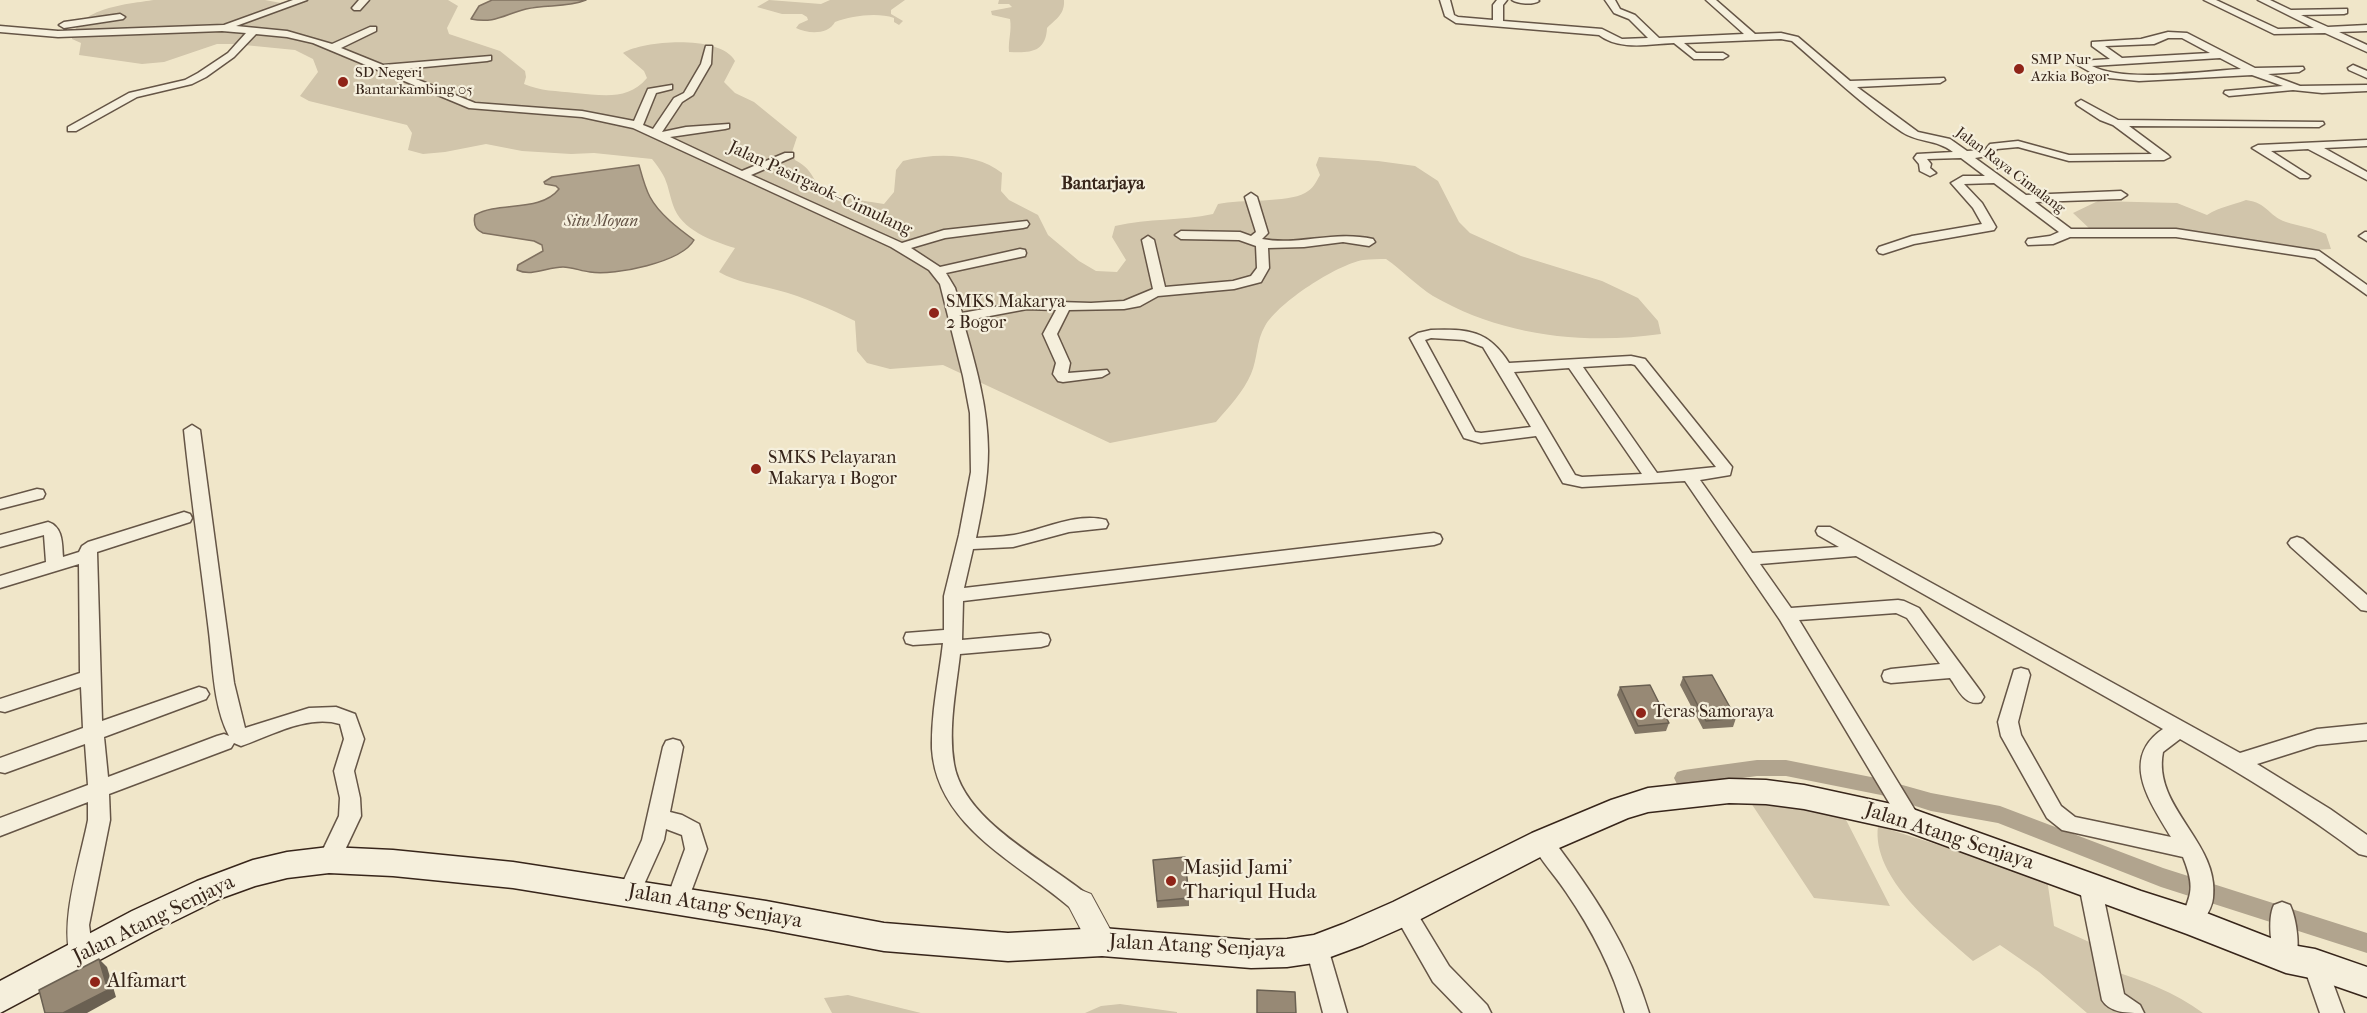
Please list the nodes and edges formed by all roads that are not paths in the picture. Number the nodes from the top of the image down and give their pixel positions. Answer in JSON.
{"nodes":[{"id":1,"x":302,"y":0,"type":"edge"},
{"id":2,"x":1445,"y":0,"type":"edge"},
{"id":3,"x":1502,"y":0,"type":"edge"},
{"id":4,"x":1517,"y":0,"type":"edge"},
{"id":5,"x":1610,"y":0,"type":"edge"},
{"id":6,"x":1712,"y":0,"type":"edge"},
{"id":7,"x":2232,"y":0,"type":"edge"},
{"id":8,"x":2263,"y":0,"type":"edge"},
{"id":9,"x":2327,"y":0,"type":"edge"},
{"id":10,"x":1534,"y":1,"type":"edge"},
{"id":11,"x":2210,"y":1,"type":"edge"},
{"id":12,"x":2344,"y":11,"type":"dead end"},
{"id":13,"x":2291,"y":12,"type":"junction"},
{"id":14,"x":2240,"y":15,"type":"junction"},
{"id":15,"x":120,"y":17,"type":"dead end"},
{"id":16,"x":2361,"y":17,"type":"edge"},
{"id":17,"x":1498,"y":23,"type":"junction"},
{"id":18,"x":222,"y":28,"type":"junction"},
{"id":19,"x":2367,"y":28,"type":"edge"},
{"id":20,"x":0,"y":29,"type":"edge"},
{"id":21,"x":373,"y":29,"type":"dead end"},
{"id":22,"x":2326,"y":29,"type":"junction"},
{"id":23,"x":254,"y":30,"type":"junction"},
{"id":24,"x":19,"y":32,"type":"junction"},
{"id":25,"x":1754,"y":38,"type":"junction"},
{"id":26,"x":1677,"y":41,"type":"junction"},
{"id":27,"x":1658,"y":42,"type":"junction"},
{"id":28,"x":2365,"y":47,"type":"edge"},
{"id":29,"x":332,"y":48,"type":"junction"},
{"id":30,"x":709,"y":48,"type":"dead end"},
{"id":31,"x":2221,"y":55,"type":"junction"},
{"id":32,"x":1723,"y":56,"type":"dead end"},
{"id":33,"x":487,"y":58,"type":"dead end"},
{"id":34,"x":2118,"y":60,"type":"junction"},
{"id":35,"x":381,"y":68,"type":"junction"},
{"id":36,"x":2353,"y":68,"type":"dead end"},
{"id":37,"x":2299,"y":69,"type":"dead end"},
{"id":38,"x":2254,"y":72,"type":"junction"},
{"id":39,"x":2367,"y":75,"type":"edge"},
{"id":40,"x":1940,"y":80,"type":"dead end"},
{"id":41,"x":1849,"y":84,"type":"junction"},
{"id":42,"x":668,"y":87,"type":"dead end"},
{"id":43,"x":2367,"y":88,"type":"edge"},
{"id":44,"x":2299,"y":89,"type":"junction"},
{"id":45,"x":2229,"y":93,"type":"dead end"},
{"id":46,"x":2081,"y":103,"type":"dead end"},
{"id":47,"x":2117,"y":123,"type":"junction"},
{"id":48,"x":2319,"y":124,"type":"dead end"},
{"id":49,"x":637,"y":126,"type":"junction"},
{"id":50,"x":724,"y":126,"type":"dead end"},
{"id":51,"x":72,"y":129,"type":"dead end"},
{"id":52,"x":658,"y":135,"type":"junction"},
{"id":53,"x":2365,"y":144,"type":"edge"},
{"id":54,"x":2310,"y":146,"type":"junction"},
{"id":55,"x":789,"y":155,"type":"dead end"},
{"id":56,"x":1964,"y":156,"type":"junction"},
{"id":57,"x":1930,"y":173,"type":"dead end"},
{"id":58,"x":741,"y":175,"type":"junction"},
{"id":59,"x":2304,"y":177,"type":"dead end"},
{"id":60,"x":2367,"y":177,"type":"edge"},
{"id":61,"x":1995,"y":179,"type":"junction"},
{"id":62,"x":2121,"y":195,"type":"dead end"},
{"id":63,"x":1251,"y":197,"type":"dead end"},
{"id":64,"x":2024,"y":199,"type":"junction"},
{"id":65,"x":1023,"y":224,"type":"dead end"},
{"id":66,"x":2068,"y":233,"type":"junction"},
{"id":67,"x":1181,"y":235,"type":"dead end"},
{"id":68,"x":1148,"y":240,"type":"dead end"},
{"id":69,"x":1259,"y":241,"type":"junction"},
{"id":70,"x":1369,"y":242,"type":"dead end"},
{"id":71,"x":2032,"y":242,"type":"dead end"},
{"id":72,"x":901,"y":247,"type":"junction"},
{"id":73,"x":1883,"y":250,"type":"dead end"},
{"id":74,"x":1020,"y":253,"type":"dead end"},
{"id":75,"x":937,"y":271,"type":"junction"},
{"id":76,"x":2367,"y":291,"type":"edge"},
{"id":77,"x":1160,"y":292,"type":"junction"},
{"id":78,"x":1065,"y":305,"type":"junction"},
{"id":79,"x":956,"y":318,"type":"junction"},
{"id":80,"x":1573,"y":363,"type":"junction"},
{"id":81,"x":1503,"y":368,"type":"junction"},
{"id":82,"x":1102,"y":373,"type":"dead end"},
{"id":83,"x":192,"y":430,"type":"dead end"},
{"id":84,"x":1541,"y":431,"type":"junction"},
{"id":85,"x":1689,"y":476,"type":"junction"},
{"id":86,"x":1653,"y":478,"type":"junction"},
{"id":87,"x":37,"y":494,"type":"dead end"},
{"id":88,"x":0,"y":504,"type":"edge"},
{"id":89,"x":184,"y":518,"type":"dead end"},
{"id":90,"x":1100,"y":524,"type":"dead end"},
{"id":91,"x":1824,"y":531,"type":"dead end"},
{"id":92,"x":1434,"y":539,"type":"dead end"},
{"id":93,"x":0,"y":541,"type":"edge"},
{"id":94,"x":2297,"y":543,"type":"dead end"},
{"id":95,"x":966,"y":544,"type":"junction"},
{"id":96,"x":1850,"y":552,"type":"dead end"},
{"id":97,"x":88,"y":555,"type":"junction"},
{"id":98,"x":1748,"y":559,"type":"junction"},
{"id":99,"x":54,"y":565,"type":"junction"},
{"id":100,"x":0,"y":582,"type":"edge"},
{"id":101,"x":953,"y":596,"type":"junction"},
{"id":102,"x":2367,"y":605,"type":"edge"},
{"id":103,"x":1786,"y":615,"type":"junction"},
{"id":104,"x":913,"y":638,"type":"dead end"},
{"id":105,"x":1041,"y":640,"type":"dead end"},
{"id":106,"x":952,"y":642,"type":"junction"},
{"id":107,"x":1954,"y":670,"type":"junction"},
{"id":108,"x":2021,"y":675,"type":"dead end"},
{"id":109,"x":1892,"y":676,"type":"dead end"},
{"id":110,"x":90,"y":677,"type":"junction"},
{"id":111,"x":199,"y":694,"type":"dead end"},
{"id":112,"x":1974,"y":697,"type":"dead end"},
{"id":113,"x":5,"y":705,"type":"dead end"},
{"id":114,"x":93,"y":732,"type":"junction"},
{"id":115,"x":2367,"y":732,"type":"edge"},
{"id":116,"x":2173,"y":733,"type":"dead end"},
{"id":117,"x":224,"y":742,"type":"dead end"},
{"id":118,"x":674,"y":747,"type":"dead end"},
{"id":119,"x":2238,"y":762,"type":"junction"},
{"id":120,"x":5,"y":765,"type":"dead end"},
{"id":121,"x":99,"y":790,"type":"junction"},
{"id":122,"x":1904,"y":810,"type":"junction"},
{"id":123,"x":657,"y":820,"type":"junction"},
{"id":124,"x":0,"y":827,"type":"edge"},
{"id":125,"x":1542,"y":842,"type":"junction"},
{"id":126,"x":2367,"y":847,"type":"edge"},
{"id":127,"x":2191,"y":850,"type":"junction"},
{"id":128,"x":334,"y":851,"type":"junction"},
{"id":129,"x":2090,"y":885,"type":"junction"},
{"id":130,"x":629,"y":893,"type":"junction"},
{"id":131,"x":2198,"y":900,"type":"junction"},
{"id":132,"x":676,"y":901,"type":"junction"},
{"id":133,"x":1404,"y":912,"type":"junction"},
{"id":134,"x":1091,"y":923,"type":"junction"},
{"id":135,"x":79,"y":941,"type":"junction"},
{"id":136,"x":2292,"y":942,"type":"junction"},
{"id":137,"x":1317,"y":948,"type":"junction"},
{"id":138,"x":2367,"y":982,"type":"edge"},
{"id":139,"x":0,"y":998,"type":"edge"},
{"id":140,"x":1335,"y":1013,"type":"edge"},
{"id":141,"x":1479,"y":1013,"type":"edge"},
{"id":142,"x":1637,"y":1013,"type":"edge"},
{"id":143,"x":2132,"y":1013,"type":"edge"},
{"id":144,"x":2332,"y":1013,"type":"edge"}],
"edges":[{"from":1,"to":18,"type":"street"},
{"from":2,"to":17,"type":"street","name":"Jalan Raya Cimalang"},
{"from":3,"to":17,"type":"street"},
{"from":4,"to":10,"type":"street"},
{"from":5,"to":27,"type":"street"},
{"from":6,"to":25,"type":"street"},
{"from":7,"to":11,"type":"street"},
{"from":8,"to":13,"type":"street"},
{"from":9,"to":16,"type":"street"},
{"from":11,"to":14,"type":"street"},
{"from":12,"to":13,"type":"street"},
{"from":13,"to":14,"type":"street"},
{"from":13,"to":22,"type":"street"},
{"from":14,"to":22,"type":"street"},
{"from":15,"to":24,"type":"street"},
{"from":17,"to":27,"type":"street","name":"Jalan Raya Cimalang"},
{"from":18,"to":23,"type":"street","name":"Jalan Pasirgaok–Cimulang"},
{"from":18,"to":24,"type":"street","name":"Jalan Pasirgaok–Cimulang"},
{"from":19,"to":22,"type":"street"},
{"from":20,"to":24,"type":"street","name":"Jalan Pasirgaok–Cimulang"},
{"from":21,"to":29,"type":"street"},
{"from":22,"to":28,"type":"street"},
{"from":23,"to":29,"type":"street","name":"Jalan Pasirgaok–Cimulang"},
{"from":23,"to":51,"type":"street"},
{"from":25,"to":26,"type":"street","name":"Jalan Raya Cimalang"},
{"from":25,"to":41,"type":"street","name":"Jalan Raya Cimalang"},
{"from":26,"to":27,"type":"street","name":"Jalan Raya Cimalang"},
{"from":26,"to":32,"type":"street"},
{"from":29,"to":35,"type":"street","name":"Jalan Pasirgaok–Cimulang"},
{"from":30,"to":52,"type":"street"},
{"from":31,"to":34,"type":"street"},
{"from":31,"to":34,"type":"street"},
{"from":31,"to":38,"type":"street"},
{"from":33,"to":35,"type":"street"},
{"from":34,"to":38,"type":"street"},
{"from":35,"to":49,"type":"street","name":"Jalan Pasirgaok–Cimulang"},
{"from":36,"to":39,"type":"street"},
{"from":37,"to":38,"type":"street"},
{"from":38,"to":44,"type":"street"},
{"from":40,"to":41,"type":"street"},
{"from":41,"to":56,"type":"street","name":"Jalan Raya Cimalang"},
{"from":42,"to":49,"type":"street"},
{"from":43,"to":44,"type":"street"},
{"from":44,"to":45,"type":"street"},
{"from":46,"to":47,"type":"street"},
{"from":47,"to":48,"type":"street"},
{"from":47,"to":56,"type":"street"},
{"from":49,"to":52,"type":"street","name":"Jalan Pasirgaok–Cimulang"},
{"from":50,"to":52,"type":"street"},
{"from":52,"to":58,"type":"street","name":"Jalan Pasirgaok–Cimulang"},
{"from":53,"to":54,"type":"street"},
{"from":54,"to":59,"type":"street"},
{"from":54,"to":60,"type":"street"},
{"from":55,"to":58,"type":"street"},
{"from":56,"to":57,"type":"street"},
{"from":56,"to":61,"type":"street","name":"Jalan Raya Cimalang"},
{"from":58,"to":72,"type":"street","name":"Jalan Pasirgaok–Cimulang"},
{"from":61,"to":64,"type":"street","name":"Jalan Raya Cimalang"},
{"from":61,"to":73,"type":"street"},
{"from":62,"to":64,"type":"street"},
{"from":63,"to":69,"type":"street"},
{"from":64,"to":66,"type":"street","name":"Jalan Raya Cimalang"},
{"from":65,"to":72,"type":"street"},
{"from":66,"to":71,"type":"street"},
{"from":66,"to":76,"type":"street","name":"Jalan Raya Cimalang"},
{"from":67,"to":69,"type":"street"},
{"from":68,"to":77,"type":"street"},
{"from":69,"to":70,"type":"street"},
{"from":69,"to":77,"type":"street"},
{"from":72,"to":75,"type":"street","name":"Jalan Pasirgaok–Cimulang"},
{"from":74,"to":75,"type":"street"},
{"from":75,"to":79,"type":"street","name":"Jalan Pasirgaok–Cimulang"},
{"from":77,"to":78,"type":"street"},
{"from":78,"to":79,"type":"street"},
{"from":78,"to":82,"type":"street"},
{"from":79,"to":95,"type":"street","name":"Jalan Pasirgaok–Cimulang"},
{"from":80,"to":81,"type":"street"},
{"from":80,"to":85,"type":"street"},
{"from":80,"to":86,"type":"street"},
{"from":81,"to":84,"type":"street"},
{"from":81,"to":84,"type":"street"},
{"from":83,"to":128,"type":"street"},
{"from":84,"to":86,"type":"street"},
{"from":85,"to":86,"type":"street"},
{"from":85,"to":98,"type":"street"},
{"from":87,"to":88,"type":"street"},
{"from":89,"to":97,"type":"street"},
{"from":90,"to":95,"type":"street"},
{"from":91,"to":119,"type":"street"},
{"from":92,"to":101,"type":"street"},
{"from":93,"to":99,"type":"street"},
{"from":94,"to":102,"type":"street"},
{"from":95,"to":101,"type":"street","name":"Jalan Pasirgaok–Cimulang"},
{"from":96,"to":98,"type":"street"},
{"from":97,"to":99,"type":"street"},
{"from":97,"to":110,"type":"street"},
{"from":98,"to":103,"type":"street"},
{"from":99,"to":100,"type":"street"},
{"from":101,"to":106,"type":"street","name":"Jalan Pasirgaok–Cimulang"},
{"from":103,"to":107,"type":"street"},
{"from":103,"to":122,"type":"street"},
{"from":104,"to":106,"type":"street"},
{"from":105,"to":106,"type":"street"},
{"from":106,"to":134,"type":"street","name":"Jalan Pasirgaok–Cimulang"},
{"from":107,"to":109,"type":"street"},
{"from":107,"to":112,"type":"street"},
{"from":108,"to":127,"type":"street"},
{"from":110,"to":113,"type":"street"},
{"from":110,"to":114,"type":"street"},
{"from":111,"to":114,"type":"street"},
{"from":114,"to":120,"type":"street"},
{"from":114,"to":121,"type":"street"},
{"from":115,"to":119,"type":"street"},
{"from":116,"to":127,"type":"street"},
{"from":117,"to":121,"type":"street"},
{"from":118,"to":123,"type":"street"},
{"from":119,"to":126,"type":"street"},
{"from":121,"to":124,"type":"street"},
{"from":121,"to":135,"type":"street"},
{"from":122,"to":125,"type":"main road","name":"Jalan Atang Senjaya"},
{"from":122,"to":129,"type":"main road","name":"Jalan Atang Senjaya"},
{"from":123,"to":130,"type":"street"},
{"from":123,"to":132,"type":"street"},
{"from":125,"to":133,"type":"main road","name":"Jalan Atang Senjaya"},
{"from":125,"to":142,"type":"street"},
{"from":127,"to":131,"type":"street"},
{"from":128,"to":130,"type":"main road","name":"Jalan Atang Senjaya"},
{"from":128,"to":135,"type":"main road","name":"Jalan Atang Senjaya"},
{"from":129,"to":131,"type":"main road","name":"Jalan Atang Senjaya"},
{"from":129,"to":143,"type":"street"},
{"from":130,"to":132,"type":"main road","name":"Jalan Atang Senjaya"},
{"from":131,"to":136,"type":"main road","name":"Jalan Atang Senjaya"},
{"from":132,"to":134,"type":"main road","name":"Jalan Atang Senjaya"},
{"from":133,"to":137,"type":"main road","name":"Jalan Atang Senjaya"},
{"from":133,"to":141,"type":"street"},
{"from":134,"to":137,"type":"main road","name":"Jalan Atang Senjaya"},
{"from":135,"to":139,"type":"main road","name":"Jalan Atang Senjaya"},
{"from":136,"to":138,"type":"main road","name":"Jalan Atang Senjaya"},
{"from":136,"to":144,"type":"street"},
{"from":137,"to":140,"type":"street"}]}
